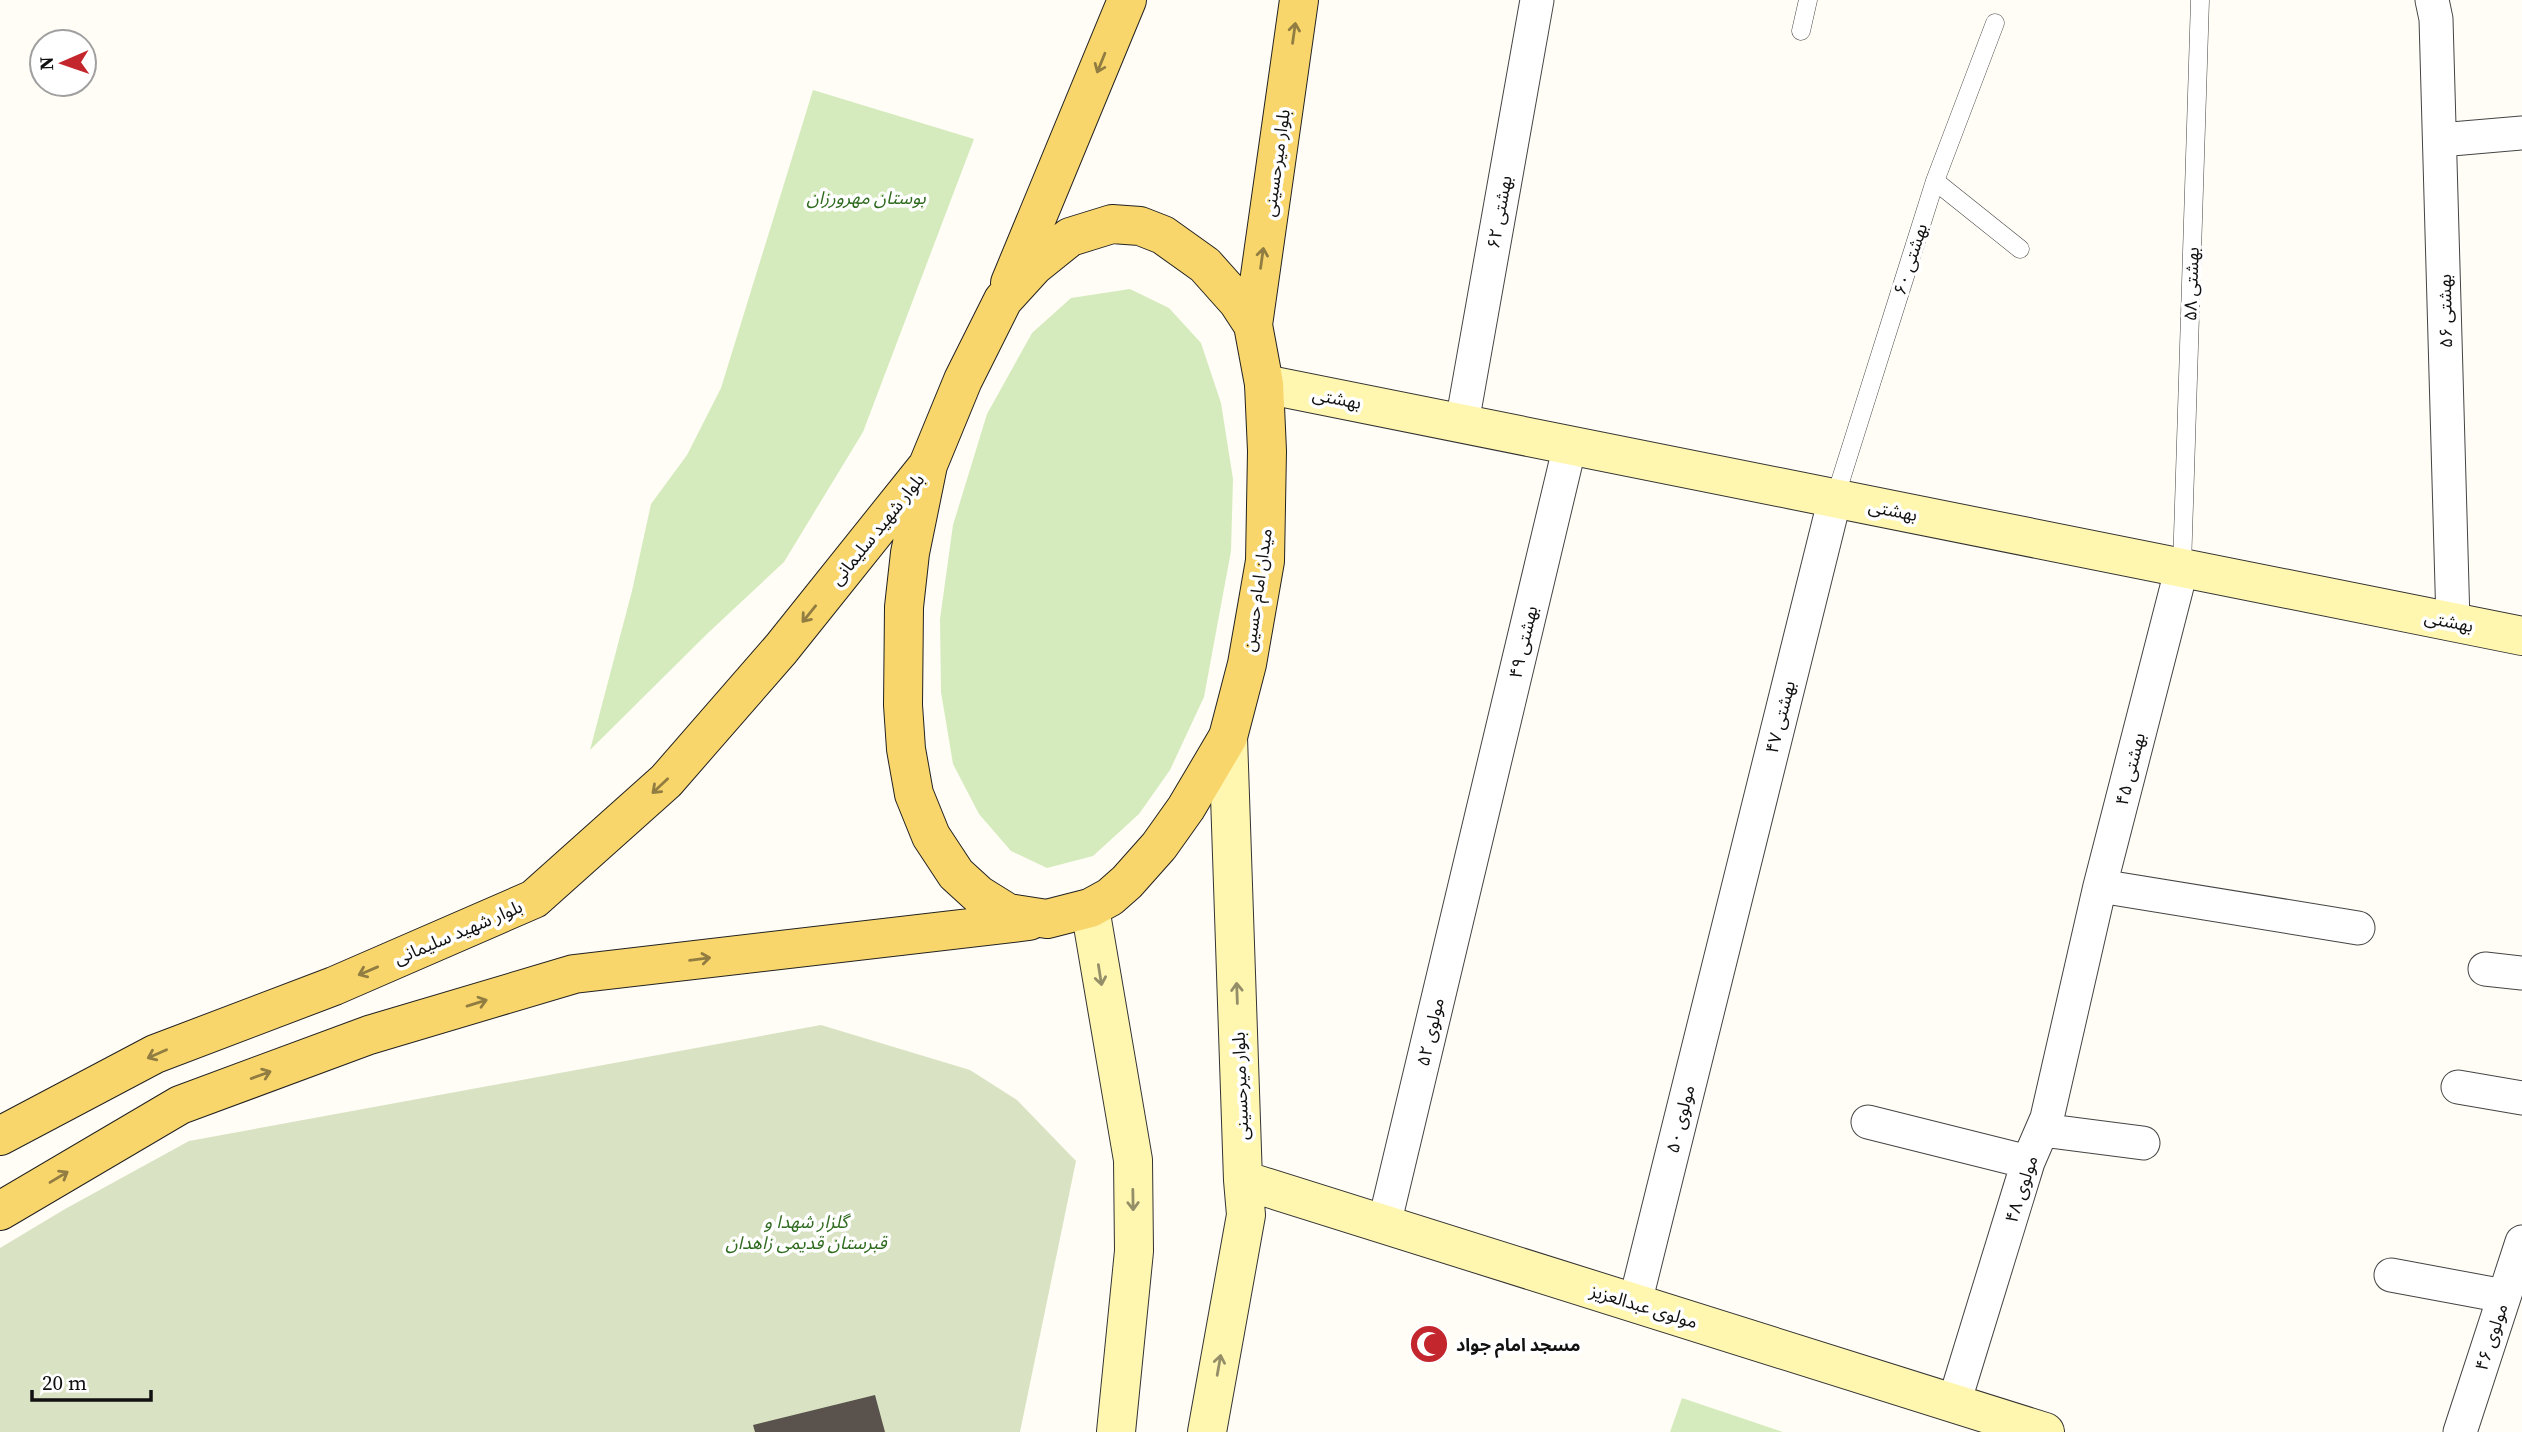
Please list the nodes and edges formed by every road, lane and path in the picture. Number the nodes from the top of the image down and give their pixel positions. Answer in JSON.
{"nodes":[{"id":1,"x":1127,"y":0,"type":"edge"},
{"id":2,"x":1299,"y":0,"type":"edge"},
{"id":3,"x":1537,"y":0,"type":"edge"},
{"id":4,"x":1808,"y":0,"type":"edge"},
{"id":5,"x":2200,"y":0,"type":"edge"},
{"id":6,"x":2432,"y":0,"type":"edge"},
{"id":7,"x":1995,"y":23,"type":"dead end"},
{"id":8,"x":1801,"y":31,"type":"dead end"},
{"id":9,"x":2522,"y":133,"type":"edge"},
{"id":10,"x":2440,"y":140,"type":"junction"},
{"id":11,"x":1935,"y":181,"type":"junction"},
{"id":12,"x":2020,"y":249,"type":"dead end"},
{"id":13,"x":1003,"y":300,"type":"junction"},
{"id":14,"x":1253,"y":325,"type":"junction"},
{"id":15,"x":1264,"y":384,"type":"junction"},
{"id":16,"x":1462,"y":423,"type":"junction"},
{"id":17,"x":1570,"y":445,"type":"junction"},
{"id":18,"x":928,"y":465,"type":"junction"},
{"id":19,"x":1835,"y":498,"type":"junction"},
{"id":20,"x":2182,"y":567,"type":"junction"},
{"id":21,"x":2453,"y":622,"type":"junction"},
{"id":22,"x":2522,"y":636,"type":"edge"},
{"id":23,"x":1228,"y":737,"type":"junction"},
{"id":24,"x":1476,"y":839,"type":"joint"},
{"id":25,"x":2100,"y":886,"type":"junction"},
{"id":26,"x":1090,"y":908,"type":"junction"},
{"id":27,"x":1047,"y":919,"type":"junction"},
{"id":28,"x":2358,"y":928,"type":"dead end"},
{"id":29,"x":1725,"y":935,"type":"joint"},
{"id":30,"x":2485,"y":969,"type":"dead end"},
{"id":31,"x":2082,"y":972,"type":"joint"},
{"id":32,"x":2522,"y":973,"type":"edge"},
{"id":33,"x":2458,"y":1087,"type":"dead end"},
{"id":34,"x":2522,"y":1098,"type":"edge"},
{"id":35,"x":1868,"y":1122,"type":"dead end"},
{"id":36,"x":2042,"y":1130,"type":"junction"},
{"id":37,"x":0,"y":1136,"type":"edge"},
{"id":38,"x":2143,"y":1143,"type":"dead end"},
{"id":39,"x":2028,"y":1163,"type":"junction"},
{"id":40,"x":1243,"y":1180,"type":"junction"},
{"id":41,"x":0,"y":1211,"type":"edge"},
{"id":42,"x":1384,"y":1225,"type":"junction"},
{"id":43,"x":2522,"y":1242,"type":"edge"},
{"id":44,"x":2391,"y":1275,"type":"dead end"},
{"id":45,"x":2504,"y":1296,"type":"junction"},
{"id":46,"x":1635,"y":1303,"type":"junction"},
{"id":47,"x":1954,"y":1403,"type":"junction"},
{"id":48,"x":1116,"y":1432,"type":"edge"},
{"id":49,"x":1207,"y":1432,"type":"edge"},
{"id":50,"x":2045,"y":1432,"type":"edge"},
{"id":51,"x":2460,"y":1432,"type":"edge"}],
"edges":[{"from":1,"to":13,"type":"main road","one_way":true},
{"from":14,"to":2,"type":"main road","name":"بلوار میرحسینی","one_way":true},
{"from":3,"to":16,"type":"street","name":"بهشتی ۶۲"},
{"from":4,"to":8,"type":"lane"},
{"from":5,"to":20,"type":"lane","name":"بهشتی ۵۸"},
{"from":6,"to":10,"type":"street","name":"بهشتی ۵۶"},
{"from":7,"to":11,"type":"lane","name":"بهشتی ۶۰"},
{"from":9,"to":10,"type":"street"},
{"from":10,"to":21,"type":"street","name":"بهشتی ۵۶"},
{"from":11,"to":12,"type":"lane"},
{"from":11,"to":19,"type":"lane","name":"بهشتی ۶۰"},
{"from":13,"to":14,"type":"main road","name":"میدان امام حسین"},
{"from":13,"to":18,"type":"main road","name":"میدان امام حسین"},
{"from":14,"to":15,"type":"main road","name":"میدان امام حسین"},
{"from":15,"to":16,"type":"main road","name":"بهشتی"},
{"from":15,"to":23,"type":"main road","name":"میدان امام حسین"},
{"from":16,"to":17,"type":"main road","name":"بهشتی"},
{"from":17,"to":19,"type":"main road","name":"بهشتی"},
{"from":17,"to":24,"type":"street","name":"بهشتی ۴۹"},
{"from":18,"to":27,"type":"main road","name":"میدان امام حسین"},
{"from":18,"to":37,"type":"main road","name":"بلوار شهید سلیمانی","one_way":true},
{"from":19,"to":20,"type":"main road","name":"بهشتی"},
{"from":19,"to":29,"type":"street","name":"بهشتی ۴۷"},
{"from":20,"to":21,"type":"main road","name":"بهشتی"},
{"from":20,"to":25,"type":"street","name":"بهشتی ۴۵"},
{"from":21,"to":22,"type":"main road","name":"بهشتی"},
{"from":23,"to":26,"type":"main road","name":"میدان امام حسین"},
{"from":40,"to":23,"type":"main road","name":"بلوار میرحسینی","one_way":true},
{"from":24,"to":42,"type":"street","name":"مولوی ۵۲"},
{"from":25,"to":28,"type":"street"},
{"from":25,"to":31,"type":"street","name":"بهشتی ۴۵"},
{"from":26,"to":27,"type":"main road","name":"میدان امام حسین"},
{"from":26,"to":48,"type":"main road","one_way":true},
{"from":41,"to":27,"type":"main road","one_way":true},
{"from":29,"to":46,"type":"street","name":"مولوی ۵۰"},
{"from":30,"to":32,"type":"street"},
{"from":31,"to":36,"type":"street","name":"مولوی ۴۸"},
{"from":33,"to":34,"type":"street"},
{"from":35,"to":39,"type":"street"},
{"from":36,"to":38,"type":"street"},
{"from":36,"to":39,"type":"street","name":"مولوی ۴۸"},
{"from":39,"to":47,"type":"street","name":"مولوی ۴۸"},
{"from":40,"to":42,"type":"main road","name":"مولوی عبدالعزیز"},
{"from":49,"to":40,"type":"main road","name":"بلوار میرحسینی","one_way":true},
{"from":42,"to":46,"type":"main road","name":"مولوی عبدالعزیز"},
{"from":43,"to":45,"type":"street","name":"مولوی ۴۶"},
{"from":44,"to":45,"type":"street"},
{"from":45,"to":51,"type":"street","name":"مولوی ۴۶"},
{"from":46,"to":47,"type":"main road","name":"مولوی عبدالعزیز"},
{"from":47,"to":50,"type":"main road","name":"مولوی عبدالعزیز"}]}
